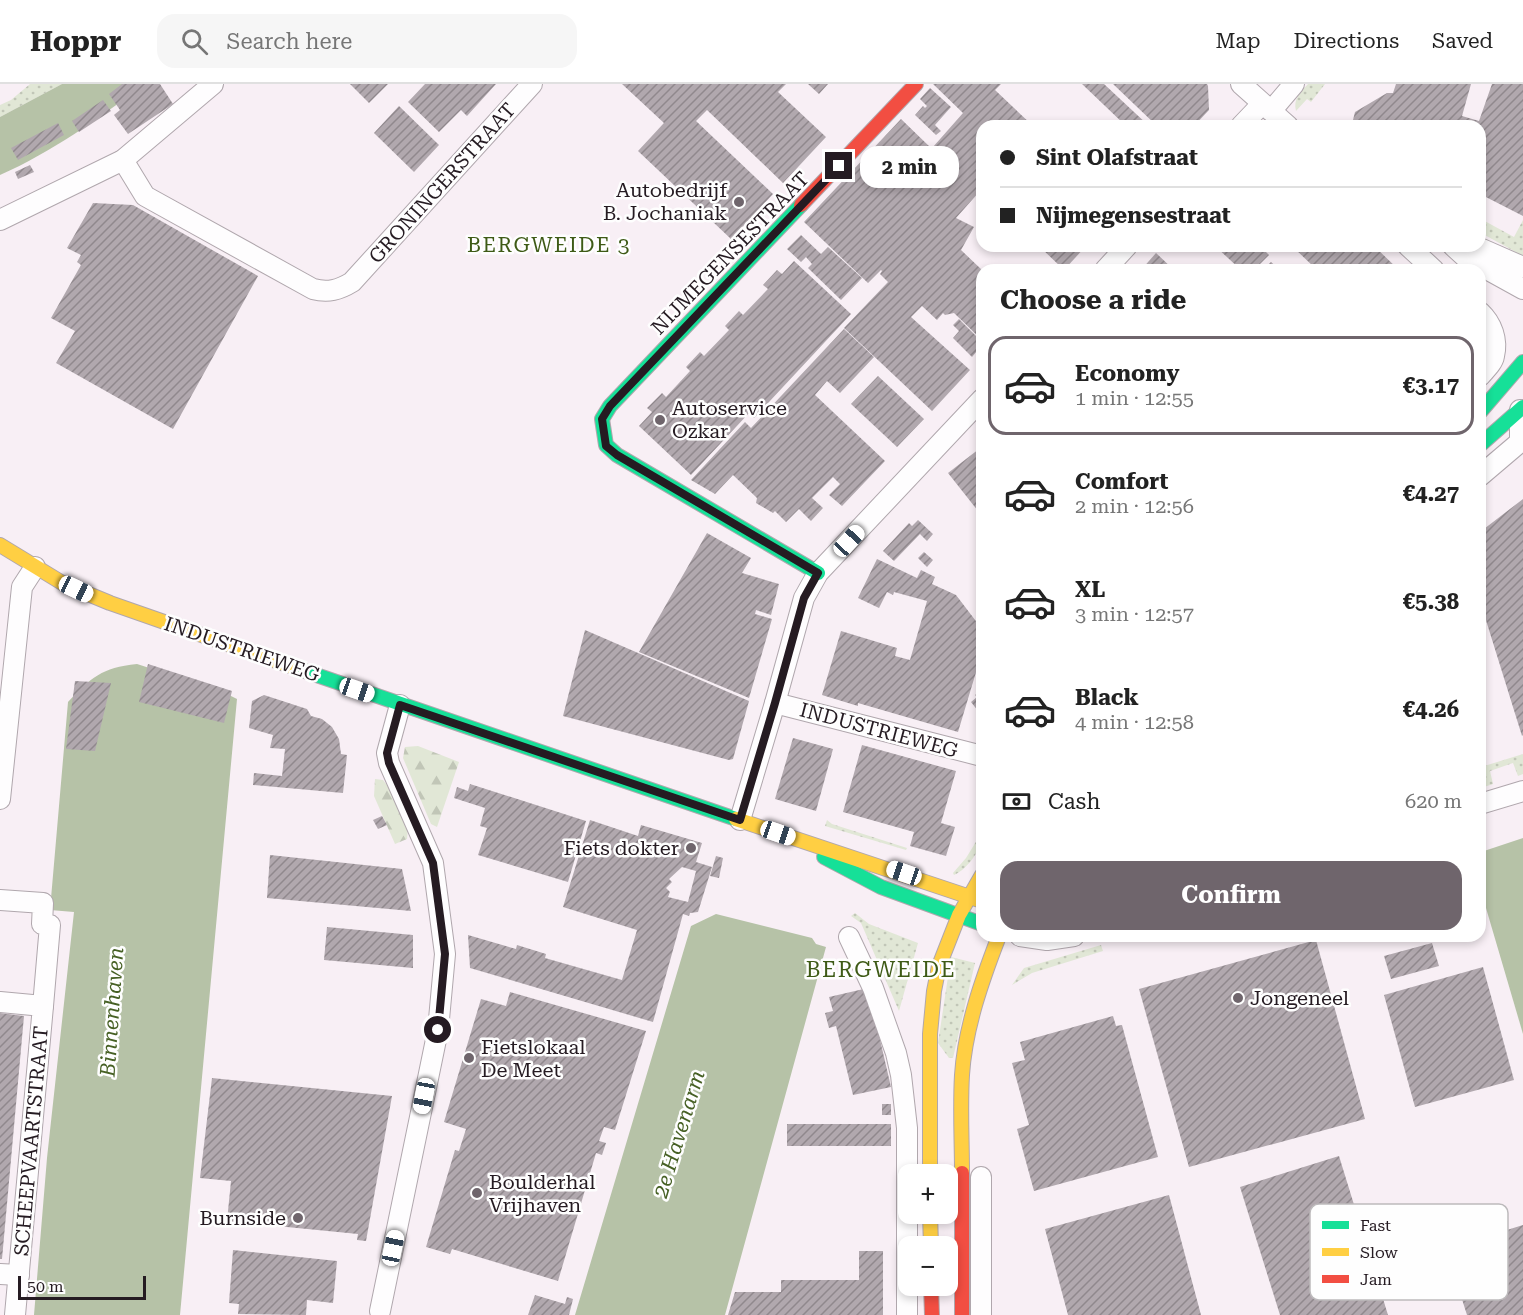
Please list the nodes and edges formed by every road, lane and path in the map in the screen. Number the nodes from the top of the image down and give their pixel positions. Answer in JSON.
{"nodes":[{"id":1,"x":213,"y":84,"type":"edge"},
{"id":2,"x":532,"y":84,"type":"edge"},
{"id":3,"x":916,"y":84,"type":"edge"},
{"id":4,"x":1241,"y":84,"type":"edge"},
{"id":5,"x":1294,"y":84,"type":"edge"},
{"id":6,"x":1266,"y":107,"type":"junction"},
{"id":7,"x":1249,"y":120,"type":"edge"},
{"id":8,"x":1281,"y":120,"type":"edge"},
{"id":9,"x":123,"y":160,"type":"junction"},
{"id":10,"x":0,"y":220,"type":"edge"},
{"id":11,"x":1486,"y":251,"type":"edge"},
{"id":12,"x":1122,"y":252,"type":"edge"},
{"id":13,"x":1414,"y":252,"type":"edge"},
{"id":14,"x":1460,"y":252,"type":"edge"},
{"id":15,"x":1110,"y":264,"type":"edge"},
{"id":16,"x":1428,"y":264,"type":"edge"},
{"id":17,"x":1478,"y":264,"type":"edge"},
{"id":18,"x":1523,"y":267,"type":"edge"},
{"id":19,"x":1486,"y":269,"type":"edge"},
{"id":20,"x":1523,"y":289,"type":"edge"},
{"id":21,"x":1486,"y":320,"type":"edge"},
{"id":22,"x":1523,"y":362,"type":"edge"},
{"id":23,"x":1486,"y":368,"type":"edge"},
{"id":24,"x":976,"y":405,"type":"edge"},
{"id":25,"x":1486,"y":405,"type":"edge"},
{"id":26,"x":1522,"y":409,"type":"edge"},
{"id":27,"x":1486,"y":440,"type":"edge"},
{"id":28,"x":1486,"y":471,"type":"edge"},
{"id":29,"x":0,"y":545,"type":"edge"},
{"id":30,"x":35,"y":567,"type":"junction"},
{"id":31,"x":818,"y":573,"type":"junction"},
{"id":32,"x":775,"y":703,"type":"junction"},
{"id":33,"x":400,"y":705,"type":"junction"},
{"id":34,"x":4,"y":711,"type":"edge"},
{"id":35,"x":976,"y":754,"type":"edge"},
{"id":36,"x":1523,"y":791,"type":"edge"},
{"id":37,"x":0,"y":799,"type":"edge"},
{"id":38,"x":1486,"y":802,"type":"edge"},
{"id":39,"x":740,"y":820,"type":"junction"},
{"id":40,"x":798,"y":840,"type":"junction"},
{"id":41,"x":976,"y":884,"type":"edge"},
{"id":42,"x":968,"y":896,"type":"junction"},
{"id":43,"x":976,"y":899,"type":"edge"},
{"id":44,"x":0,"y":900,"type":"edge"},
{"id":45,"x":958,"y":915,"type":"junction"},
{"id":46,"x":976,"y":922,"type":"edge"},
{"id":47,"x":849,"y":937,"type":"dead end"},
{"id":48,"x":997,"y":942,"type":"edge"},
{"id":49,"x":0,"y":1002,"type":"edge"},
{"id":50,"x":43,"y":1006,"type":"junction"},
{"id":51,"x":930,"y":1055,"type":"junction"},
{"id":52,"x":961,"y":1104,"type":"junction"},
{"id":53,"x":930,"y":1164,"type":"edge"},
{"id":54,"x":981,"y":1177,"type":"dead end"},
{"id":55,"x":9,"y":1275,"type":"edge"},
{"id":56,"x":931,"y":1296,"type":"edge"},
{"id":57,"x":380,"y":1311,"type":"dead end"},
{"id":58,"x":15,"y":1315,"type":"edge"},
{"id":59,"x":908,"y":1315,"type":"edge"},
{"id":60,"x":932,"y":1315,"type":"edge"},
{"id":61,"x":962,"y":1315,"type":"edge"},
{"id":62,"x":981,"y":1315,"type":"edge"}],
"edges":[{"from":1,"to":9,"type":"street"},
{"from":2,"to":9,"type":"street","name":"GRONINGERSTRAAT"},
{"from":3,"to":31,"type":"street","name":"NIJMEGENSESTRAAT"},
{"from":4,"to":6,"type":"street"},
{"from":5,"to":6,"type":"street"},
{"from":6,"to":7,"type":"street"},
{"from":6,"to":8,"type":"street"},
{"from":9,"to":10,"type":"street"},
{"from":11,"to":18,"type":"street"},
{"from":12,"to":15,"type":"street"},
{"from":13,"to":16,"type":"street"},
{"from":14,"to":17,"type":"street"},
{"from":19,"to":20,"type":"street"},
{"from":21,"to":23,"type":"street"},
{"from":22,"to":25,"type":"street"},
{"from":24,"to":31,"type":"street"},
{"from":26,"to":27,"type":"street"},
{"from":26,"to":28,"type":"street"},
{"from":29,"to":30,"type":"street","name":"INDUSTRIEWEG"},
{"from":30,"to":33,"type":"street","name":"INDUSTRIEWEG"},
{"from":30,"to":34,"type":"street"},
{"from":31,"to":32,"type":"street"},
{"from":32,"to":35,"type":"street","name":"INDUSTRIEWEG"},
{"from":32,"to":39,"type":"street"},
{"from":33,"to":39,"type":"street","name":"INDUSTRIEWEG"},
{"from":33,"to":57,"type":"street"},
{"from":34,"to":37,"type":"street"},
{"from":36,"to":38,"type":"street"},
{"from":39,"to":40,"type":"street","name":"INDUSTRIEWEG"},
{"from":40,"to":42,"type":"street","name":"INDUSTRIEWEG"},
{"from":40,"to":45,"type":"street","name":"INDUSTRIEWEG"},
{"from":41,"to":42,"type":"street"},
{"from":42,"to":43,"type":"street","name":"INDUSTRIEWEG"},
{"from":42,"to":45,"type":"street"},
{"from":44,"to":50,"type":"street","name":"SCHEEPVAARTSTRAAT"},
{"from":45,"to":46,"type":"street","name":"INDUSTRIEWEG"},
{"from":45,"to":51,"type":"street"},
{"from":47,"to":59,"type":"street"},
{"from":48,"to":52,"type":"street"},
{"from":49,"to":50,"type":"street","name":"SCHEEPVAARTSTRAAT"},
{"from":50,"to":55,"type":"street","name":"SCHEEPVAARTSTRAAT"},
{"from":51,"to":52,"type":"street"},
{"from":51,"to":53,"type":"street"},
{"from":52,"to":61,"type":"street"},
{"from":54,"to":62,"type":"street"},
{"from":55,"to":58,"type":"street","name":"SCHEEPVAARTSTRAAT"},
{"from":56,"to":60,"type":"street"}]}
